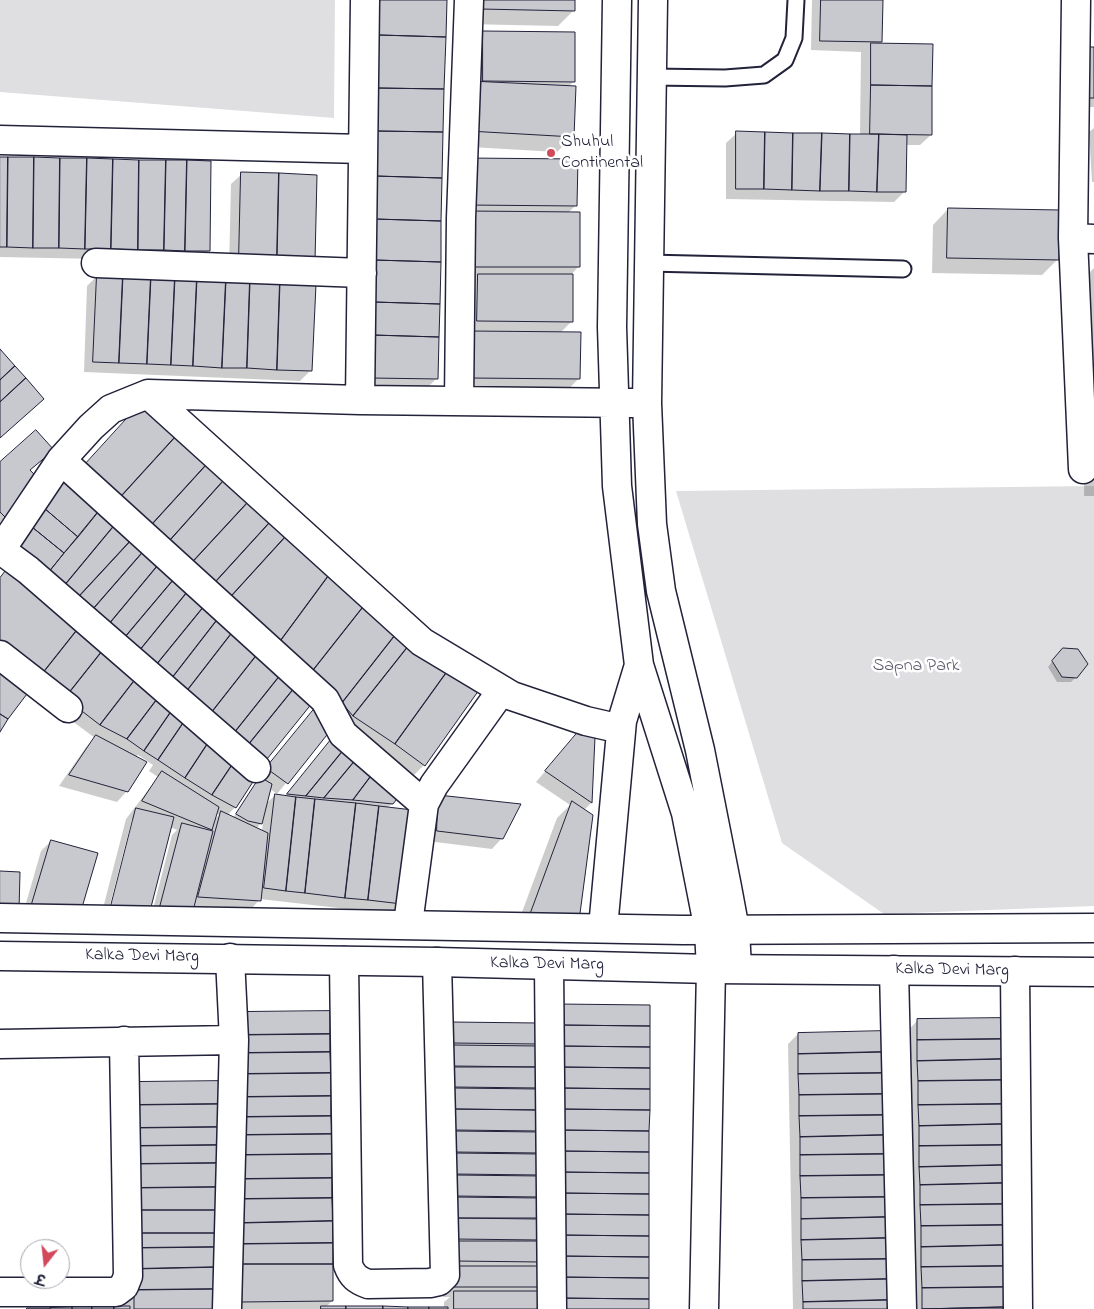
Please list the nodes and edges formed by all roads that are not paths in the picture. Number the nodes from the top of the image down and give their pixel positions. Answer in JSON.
{"nodes":[{"id":1,"x":365,"y":0,"type":"edge"},
{"id":2,"x":468,"y":0,"type":"edge"},
{"id":3,"x":617,"y":0,"type":"edge"},
{"id":4,"x":653,"y":0,"type":"edge"},
{"id":5,"x":796,"y":0,"type":"edge"},
{"id":6,"x":1076,"y":0,"type":"edge"},
{"id":7,"x":651,"y":77,"type":"junction"},
{"id":8,"x":0,"y":140,"type":"edge"},
{"id":9,"x":363,"y":149,"type":"junction"},
{"id":10,"x":1084,"y":239,"type":"edge"},
{"id":11,"x":96,"y":263,"type":"dead end"},
{"id":12,"x":648,"y":263,"type":"junction"},
{"id":13,"x":903,"y":269,"type":"dead end"},
{"id":14,"x":362,"y":273,"type":"junction"},
{"id":15,"x":148,"y":394,"type":"junction"},
{"id":16,"x":360,"y":400,"type":"junction"},
{"id":17,"x":459,"y":401,"type":"junction"},
{"id":18,"x":614,"y":402,"type":"junction"},
{"id":19,"x":646,"y":402,"type":"junction"},
{"id":20,"x":61,"y":460,"type":"junction"},
{"id":21,"x":1083,"y":469,"type":"dead end"},
{"id":22,"x":4,"y":537,"type":"edge"},
{"id":23,"x":0,"y":655,"type":"edge"},
{"id":24,"x":639,"y":665,"type":"junction"},
{"id":25,"x":502,"y":690,"type":"junction"},
{"id":26,"x":68,"y":708,"type":"dead end"},
{"id":27,"x":621,"y":729,"type":"junction"},
{"id":28,"x":256,"y":768,"type":"dead end"},
{"id":29,"x":424,"y":804,"type":"junction"},
{"id":30,"x":0,"y":918,"type":"edge"},
{"id":31,"x":408,"y":924,"type":"junction"},
{"id":32,"x":602,"y":928,"type":"junction"},
{"id":33,"x":1094,"y":928,"type":"edge"},
{"id":34,"x":722,"y":930,"type":"junction"},
{"id":35,"x":0,"y":956,"type":"edge"},
{"id":36,"x":230,"y":958,"type":"junction"},
{"id":37,"x":344,"y":961,"type":"junction"},
{"id":38,"x":437,"y":962,"type":"junction"},
{"id":39,"x":549,"y":965,"type":"junction"},
{"id":40,"x":724,"y":969,"type":"junction"},
{"id":41,"x":894,"y":970,"type":"junction"},
{"id":42,"x":1015,"y":971,"type":"junction"},
{"id":43,"x":1094,"y":972,"type":"edge"},
{"id":44,"x":234,"y":1040,"type":"junction"},
{"id":45,"x":124,"y":1042,"type":"junction"},
{"id":46,"x":0,"y":1044,"type":"edge"},
{"id":47,"x":0,"y":1292,"type":"edge"},
{"id":48,"x":227,"y":1309,"type":"edge"},
{"id":49,"x":552,"y":1309,"type":"edge"},
{"id":50,"x":704,"y":1309,"type":"edge"},
{"id":51,"x":902,"y":1309,"type":"edge"},
{"id":52,"x":1018,"y":1309,"type":"edge"}],
"edges":[{"from":1,"to":9,"type":"street"},
{"from":2,"to":17,"type":"street"},
{"from":3,"to":18,"type":"street"},
{"from":4,"to":7,"type":"street"},
{"from":5,"to":7,"type":"lane"},
{"from":6,"to":10,"type":"street"},
{"from":7,"to":12,"type":"street"},
{"from":8,"to":9,"type":"street"},
{"from":9,"to":14,"type":"street"},
{"from":10,"to":21,"type":"street"},
{"from":11,"to":14,"type":"street"},
{"from":12,"to":13,"type":"lane"},
{"from":12,"to":19,"type":"street"},
{"from":14,"to":16,"type":"street"},
{"from":15,"to":16,"type":"street"},
{"from":15,"to":20,"type":"street"},
{"from":15,"to":25,"type":"street"},
{"from":16,"to":17,"type":"street"},
{"from":17,"to":18,"type":"street"},
{"from":18,"to":19,"type":"street"},
{"from":18,"to":24,"type":"street"},
{"from":19,"to":34,"type":"street"},
{"from":20,"to":22,"type":"street"},
{"from":20,"to":29,"type":"street"},
{"from":22,"to":28,"type":"street"},
{"from":23,"to":26,"type":"street"},
{"from":24,"to":27,"type":"street"},
{"from":24,"to":34,"type":"street"},
{"from":25,"to":27,"type":"street"},
{"from":25,"to":29,"type":"street"},
{"from":27,"to":32,"type":"street"},
{"from":29,"to":31,"type":"street"},
{"from":30,"to":31,"type":"street","name":"Kalka Devi Marg"},
{"from":31,"to":32,"type":"street","name":"Kalka Devi Marg"},
{"from":32,"to":34,"type":"street","name":"Kalka Devi Marg"},
{"from":33,"to":34,"type":"street","name":"Kalka Devi Marg"},
{"from":34,"to":40,"type":"street"},
{"from":35,"to":36,"type":"street","name":"Kalka Devi Marg"},
{"from":36,"to":37,"type":"street","name":"Kalka Devi Marg"},
{"from":36,"to":44,"type":"street"},
{"from":37,"to":38,"type":"street","name":"Kalka Devi Marg"},
{"from":37,"to":38,"type":"street"},
{"from":38,"to":39,"type":"street","name":"Kalka Devi Marg"},
{"from":39,"to":40,"type":"street","name":"Kalka Devi Marg"},
{"from":39,"to":49,"type":"street"},
{"from":40,"to":41,"type":"street","name":"Kalka Devi Marg"},
{"from":40,"to":50,"type":"street"},
{"from":41,"to":42,"type":"street","name":"Kalka Devi Marg"},
{"from":41,"to":51,"type":"street"},
{"from":42,"to":43,"type":"street","name":"Kalka Devi Marg"},
{"from":42,"to":52,"type":"street"},
{"from":44,"to":45,"type":"street"},
{"from":44,"to":48,"type":"street"},
{"from":45,"to":46,"type":"street"},
{"from":45,"to":47,"type":"street"}]}
